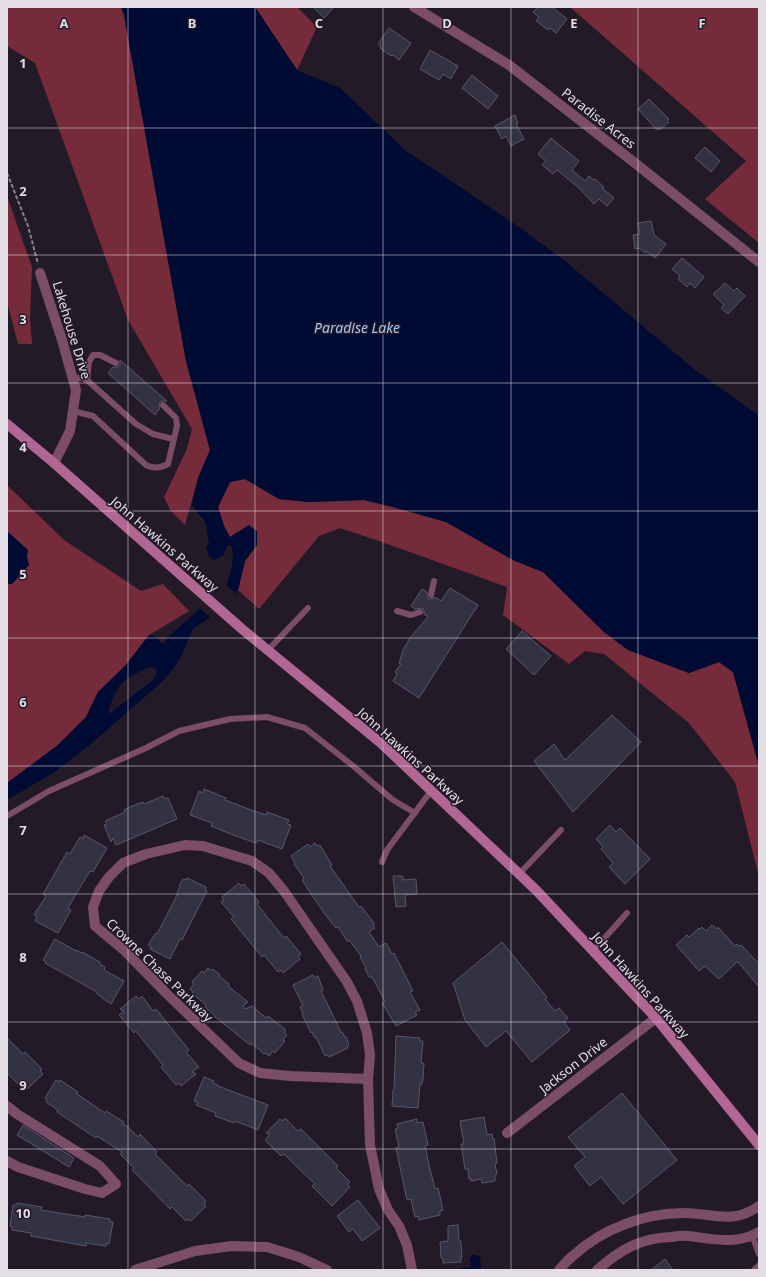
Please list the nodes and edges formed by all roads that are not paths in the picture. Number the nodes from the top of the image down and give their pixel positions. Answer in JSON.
{"nodes":[{"id":1,"x":414,"y":7,"type":"edge"},
{"id":2,"x":759,"y":262,"type":"edge"},
{"id":3,"x":40,"y":273,"type":"road end"},
{"id":4,"x":116,"y":363,"type":"dead end"},
{"id":5,"x":73,"y":378,"type":"junction"},
{"id":6,"x":87,"y":380,"type":"junction"},
{"id":7,"x":163,"y":404,"type":"dead end"},
{"id":8,"x":73,"y":411,"type":"junction"},
{"id":9,"x":7,"y":424,"type":"edge"},
{"id":10,"x":173,"y":439,"type":"junction"},
{"id":11,"x":54,"y":463,"type":"junction"},
{"id":12,"x":434,"y":581,"type":"dead end"},
{"id":13,"x":431,"y":595,"type":"dead end"},
{"id":14,"x":308,"y":608,"type":"dead end"},
{"id":15,"x":397,"y":611,"type":"dead end"},
{"id":16,"x":420,"y":612,"type":"dead end"},
{"id":17,"x":268,"y":650,"type":"junction"},
{"id":18,"x":431,"y":791,"type":"junction"},
{"id":19,"x":415,"y":813,"type":"junction"},
{"id":20,"x":7,"y":816,"type":"edge"},
{"id":21,"x":561,"y":830,"type":"dead end"},
{"id":22,"x":382,"y":862,"type":"dead end"},
{"id":23,"x":519,"y":874,"type":"junction"},
{"id":24,"x":627,"y":913,"type":"dead end"},
{"id":25,"x":593,"y":951,"type":"junction"},
{"id":26,"x":656,"y":1018,"type":"junction"},
{"id":27,"x":368,"y":1078,"type":"junction"},
{"id":28,"x":7,"y":1106,"type":"edge"},
{"id":29,"x":507,"y":1134,"type":"dead end"},
{"id":30,"x":759,"y":1145,"type":"edge"},
{"id":31,"x":7,"y":1161,"type":"edge"},
{"id":32,"x":759,"y":1206,"type":"edge"},
{"id":33,"x":755,"y":1234,"type":"edge"},
{"id":34,"x":759,"y":1254,"type":"edge"},
{"id":35,"x":759,"y":1265,"type":"edge"},
{"id":36,"x":135,"y":1270,"type":"edge"},
{"id":37,"x":327,"y":1270,"type":"edge"},
{"id":38,"x":412,"y":1270,"type":"edge"},
{"id":39,"x":559,"y":1270,"type":"edge"},
{"id":40,"x":597,"y":1270,"type":"edge"},
{"id":41,"x":754,"y":1270,"type":"edge"}],
"edges":[{"from":1,"to":2,"type":"street","name":"Paradise Acres"},
{"from":3,"to":5,"type":"street","name":"Lakehouse Drive"},
{"from":4,"to":6,"type":"lane"},
{"from":5,"to":6,"type":"lane"},
{"from":5,"to":8,"type":"street","name":"Lakehouse Drive"},
{"from":6,"to":10,"type":"lane"},
{"from":7,"to":10,"type":"lane"},
{"from":8,"to":10,"type":"lane"},
{"from":8,"to":11,"type":"street","name":"Lakehouse Drive"},
{"from":9,"to":11,"type":"main road","name":"John Hawkins Parkway"},
{"from":11,"to":17,"type":"main road","name":"John Hawkins Parkway"},
{"from":12,"to":13,"type":"lane"},
{"from":14,"to":17,"type":"lane"},
{"from":15,"to":16,"type":"lane"},
{"from":17,"to":18,"type":"main road","name":"John Hawkins Parkway"},
{"from":18,"to":19,"type":"lane"},
{"from":18,"to":23,"type":"main road","name":"John Hawkins Parkway"},
{"from":19,"to":20,"type":"lane"},
{"from":19,"to":22,"type":"lane"},
{"from":21,"to":23,"type":"lane"},
{"from":23,"to":25,"type":"main road","name":"John Hawkins Parkway"},
{"from":24,"to":25,"type":"lane"},
{"from":25,"to":26,"type":"main road","name":"John Hawkins Parkway"},
{"from":26,"to":29,"type":"street","name":"Jackson Drive"},
{"from":26,"to":30,"type":"main road","name":"John Hawkins Parkway"},
{"from":27,"to":27,"type":"street","name":"Crowne Chase Parkway"},
{"from":27,"to":38,"type":"street","name":"Crowne Chase Parkway"},
{"from":28,"to":31,"type":"street"},
{"from":32,"to":39,"type":"street"},
{"from":33,"to":34,"type":"lane"},
{"from":33,"to":40,"type":"street"},
{"from":35,"to":41,"type":"lane"},
{"from":36,"to":37,"type":"street"}]}
